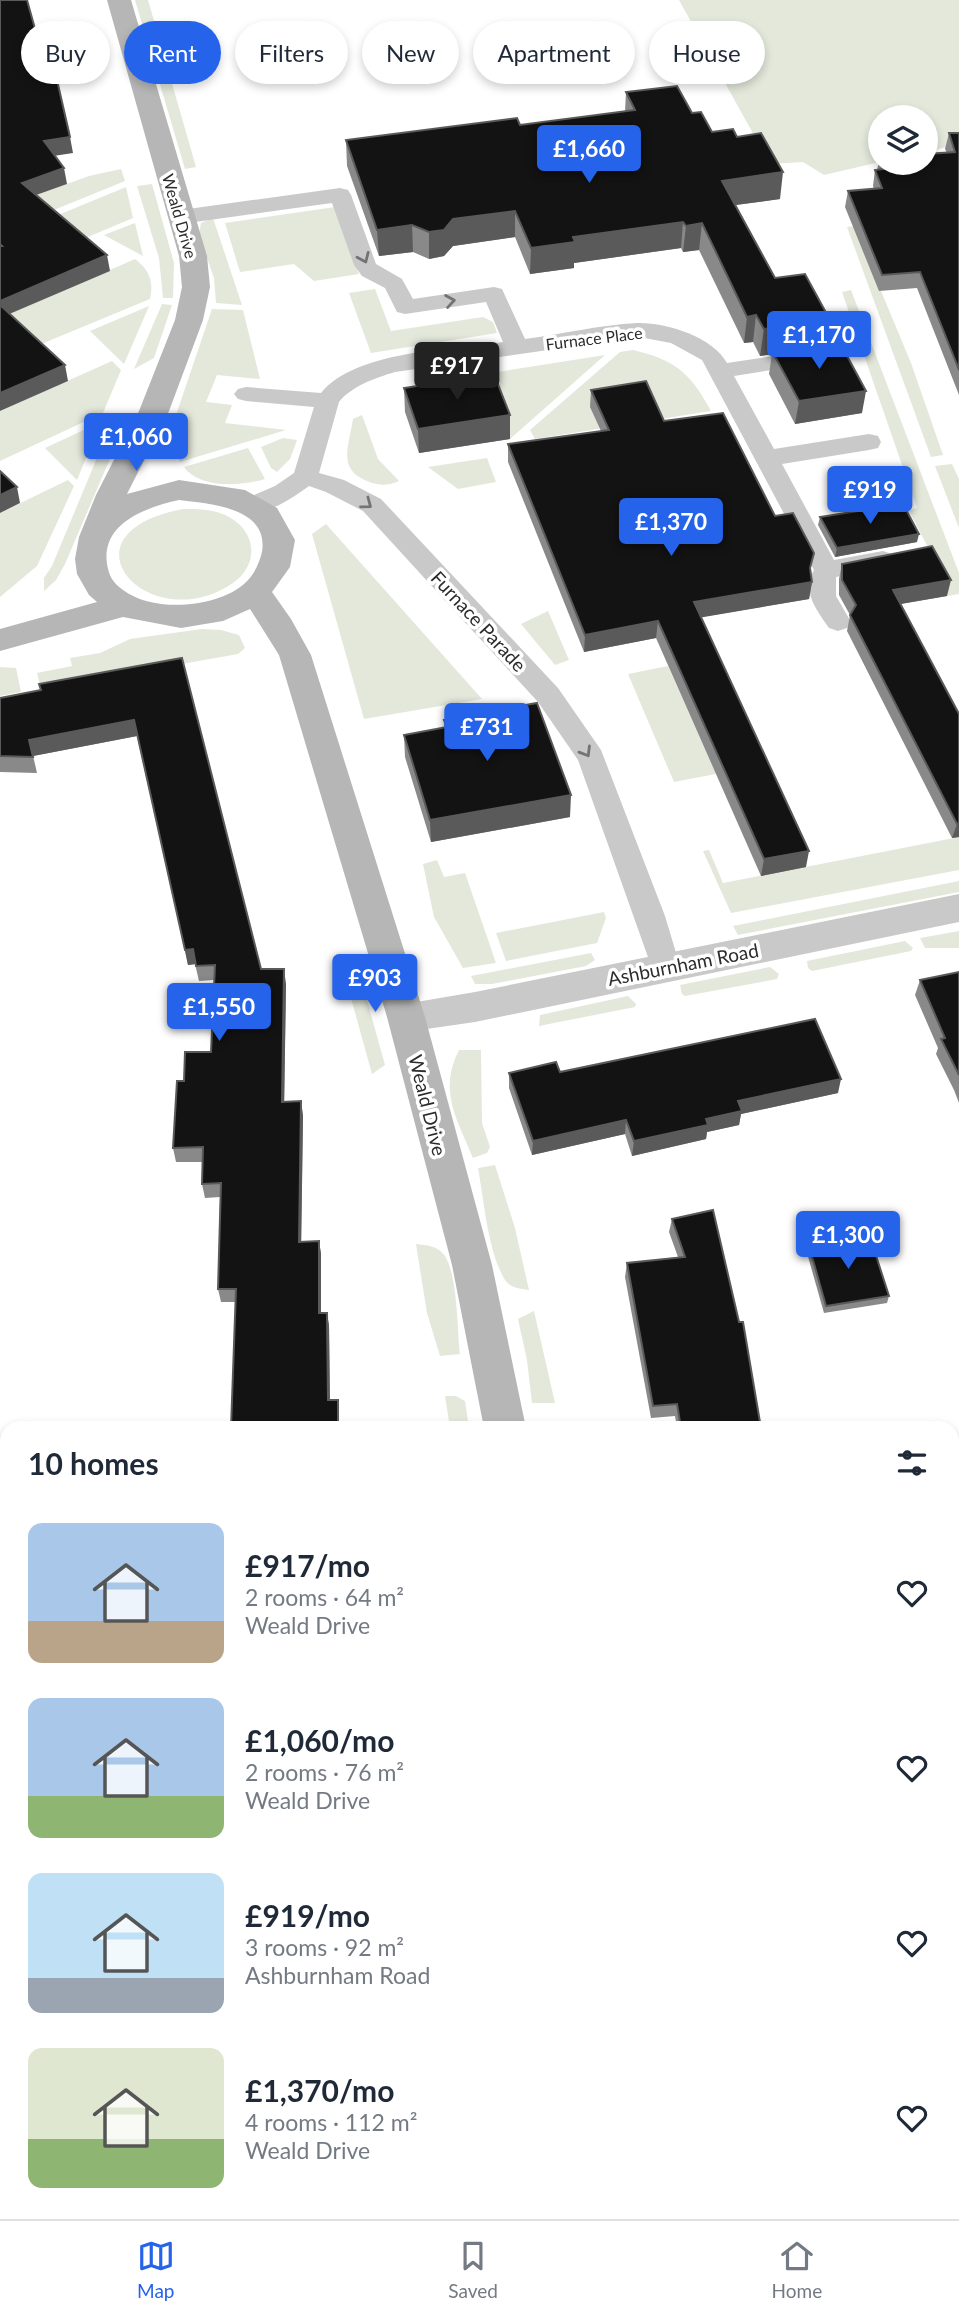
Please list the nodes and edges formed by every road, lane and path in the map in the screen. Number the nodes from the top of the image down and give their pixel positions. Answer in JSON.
{"nodes":[{"id":1,"x":119,"y":0,"type":"edge"},
{"id":2,"x":181,"y":217,"type":"junction"},
{"id":3,"x":517,"y":348,"type":"junction"},
{"id":4,"x":831,"y":355,"type":"edge"},
{"id":5,"x":721,"y":371,"type":"junction"},
{"id":6,"x":246,"y":394,"type":"dead end"},
{"id":7,"x":327,"y":401,"type":"junction"},
{"id":8,"x":146,"y":429,"type":"junction"},
{"id":9,"x":869,"y":442,"type":"dead end"},
{"id":10,"x":767,"y":458,"type":"junction"},
{"id":11,"x":167,"y":473,"type":"junction"},
{"id":12,"x":305,"y":477,"type":"junction"},
{"id":13,"x":254,"y":505,"type":"junction"},
{"id":14,"x":94,"y":537,"type":"junction"},
{"id":15,"x":904,"y":556,"type":"edge"},
{"id":16,"x":827,"y":570,"type":"junction"},
{"id":17,"x":256,"y":593,"type":"junction"},
{"id":18,"x":123,"y":606,"type":"junction"},
{"id":19,"x":838,"y":622,"type":"dead end"},
{"id":20,"x":0,"y":639,"type":"edge"},
{"id":21,"x":959,"y":908,"type":"edge"},
{"id":22,"x":666,"y":967,"type":"junction"},
{"id":23,"x":406,"y":1017,"type":"junction"},
{"id":24,"x":504,"y":1421,"type":"edge"}],
"edges":[{"from":1,"to":2,"type":"street","name":"Weald Drive"},
{"from":2,"to":3,"type":"lane","one_way":true},
{"from":2,"to":8,"type":"street","name":"Weald Drive"},
{"from":3,"to":5,"type":"lane","name":"Furnace Place"},
{"from":3,"to":7,"type":"lane","name":"Furnace Place"},
{"from":4,"to":5,"type":"lane"},
{"from":5,"to":10,"type":"lane","name":"Furnace Place"},
{"from":6,"to":7,"type":"lane"},
{"from":7,"to":12,"type":"lane"},
{"from":8,"to":11,"type":"street"},
{"from":8,"to":14,"type":"street","name":"Weald Drive"},
{"from":9,"to":10,"type":"lane"},
{"from":10,"to":16,"type":"lane","name":"Furnace Place"},
{"from":11,"to":13,"type":"street"},
{"from":11,"to":14,"type":"street"},
{"from":12,"to":13,"type":"lane"},
{"from":12,"to":22,"type":"lane","name":"Furnace Parade","one_way":true},
{"from":13,"to":17,"type":"street"},
{"from":14,"to":18,"type":"street"},
{"from":15,"to":16,"type":"lane"},
{"from":16,"to":19,"type":"lane"},
{"from":17,"to":18,"type":"street"},
{"from":17,"to":23,"type":"street","name":"Weald Drive"},
{"from":18,"to":20,"type":"street"},
{"from":21,"to":22,"type":"street","name":"Ashburnham Road"},
{"from":22,"to":23,"type":"street","name":"Ashburnham Road"},
{"from":23,"to":24,"type":"street","name":"Weald Drive"}]}
